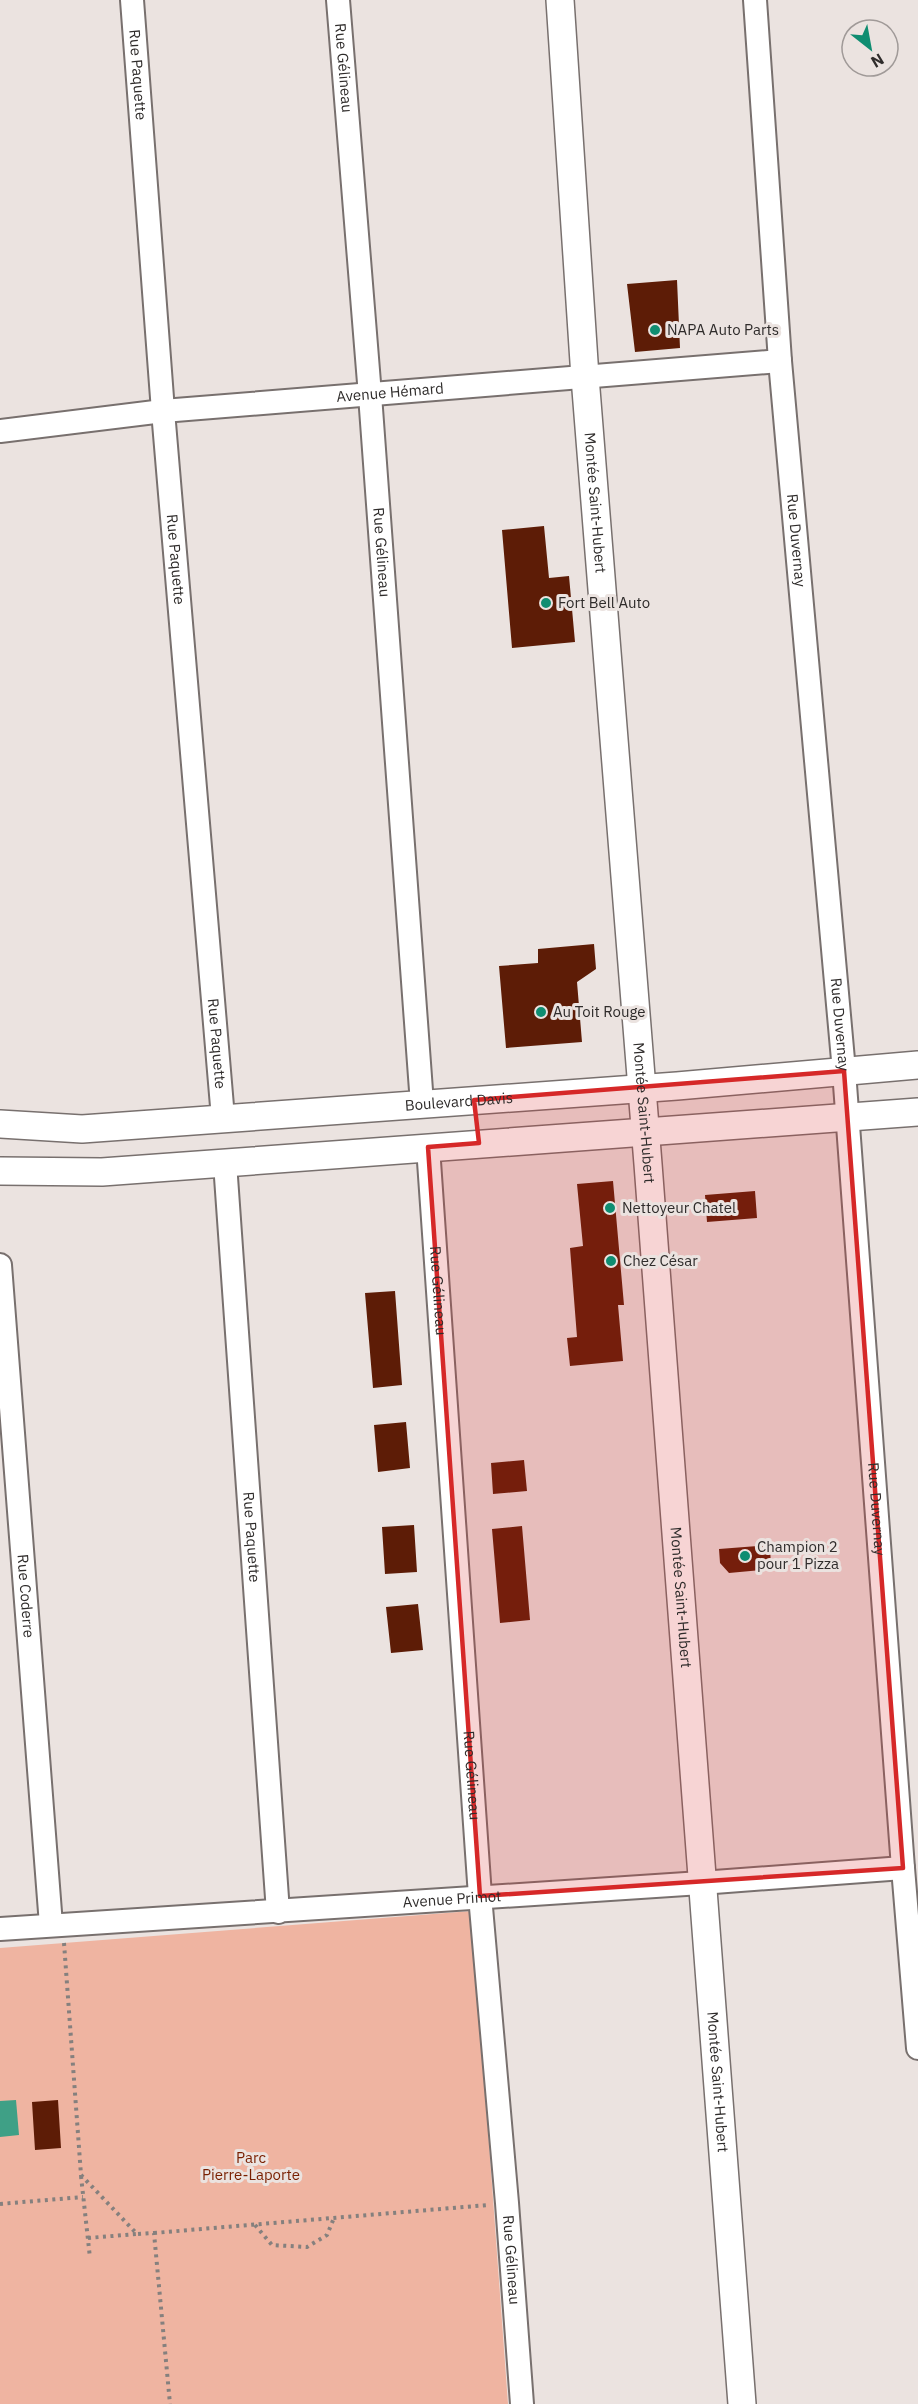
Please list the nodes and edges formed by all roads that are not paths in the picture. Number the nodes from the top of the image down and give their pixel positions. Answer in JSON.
{"nodes":[{"id":1,"x":132,"y":0,"type":"edge"},
{"id":2,"x":338,"y":0,"type":"edge"},
{"id":3,"x":560,"y":0,"type":"edge"},
{"id":4,"x":756,"y":0,"type":"edge"},
{"id":5,"x":780,"y":361,"type":"junction"},
{"id":6,"x":585,"y":377,"type":"junction"},
{"id":7,"x":370,"y":395,"type":"junction"},
{"id":8,"x":163,"y":411,"type":"junction"},
{"id":9,"x":0,"y":431,"type":"edge"},
{"id":10,"x":918,"y":1065,"type":"edge"},
{"id":11,"x":844,"y":1071,"type":"junction"},
{"id":12,"x":640,"y":1088,"type":"junction"},
{"id":13,"x":474,"y":1101,"type":"junction"},
{"id":14,"x":422,"y":1104,"type":"junction"},
{"id":15,"x":918,"y":1112,"type":"edge"},
{"id":16,"x":847,"y":1117,"type":"junction"},
{"id":17,"x":223,"y":1118,"type":"junction"},
{"id":18,"x":0,"y":1124,"type":"edge"},
{"id":19,"x":645,"y":1131,"type":"junction"},
{"id":20,"x":479,"y":1143,"type":"junction"},
{"id":21,"x":428,"y":1147,"type":"junction"},
{"id":22,"x":225,"y":1163,"type":"junction"},
{"id":23,"x":0,"y":1171,"type":"edge"},
{"id":24,"x":0,"y":1265,"type":"edge"},
{"id":25,"x":903,"y":1868,"type":"junction"},
{"id":26,"x":701,"y":1883,"type":"junction"},
{"id":27,"x":480,"y":1896,"type":"junction"},
{"id":28,"x":278,"y":1912,"type":"junction"},
{"id":29,"x":57,"y":1925,"type":"junction"},
{"id":30,"x":0,"y":1929,"type":"edge"},
{"id":31,"x":918,"y":2048,"type":"edge"},
{"id":32,"x":522,"y":2404,"type":"edge"},
{"id":33,"x":742,"y":2404,"type":"edge"}],
"edges":[{"from":1,"to":8,"type":"street","name":"Rue Paquette"},
{"from":2,"to":7,"type":"street","name":"Rue Gélineau"},
{"from":3,"to":6,"type":"street","name":"Montée Saint-Hubert"},
{"from":4,"to":5,"type":"street","name":"Rue Duvernay"},
{"from":5,"to":6,"type":"street","name":"Avenue Hémard"},
{"from":5,"to":11,"type":"street","name":"Rue Duvernay"},
{"from":6,"to":7,"type":"street","name":"Avenue Hémard"},
{"from":6,"to":12,"type":"street","name":"Montée Saint-Hubert"},
{"from":7,"to":8,"type":"street","name":"Avenue Hémard"},
{"from":7,"to":14,"type":"street","name":"Rue Gélineau"},
{"from":8,"to":9,"type":"street","name":"Avenue Hémard"},
{"from":8,"to":17,"type":"street","name":"Rue Paquette"},
{"from":10,"to":11,"type":"street","name":"Boulevard Davis"},
{"from":11,"to":12,"type":"street","name":"Boulevard Davis"},
{"from":11,"to":16,"type":"street","name":"Rue Duvernay"},
{"from":12,"to":13,"type":"street","name":"Boulevard Davis"},
{"from":12,"to":19,"type":"street","name":"Montée Saint-Hubert"},
{"from":13,"to":14,"type":"street","name":"Boulevard Davis"},
{"from":13,"to":20,"type":"street"},
{"from":14,"to":17,"type":"street","name":"Boulevard Davis"},
{"from":15,"to":16,"type":"street"},
{"from":16,"to":19,"type":"street"},
{"from":16,"to":25,"type":"street","name":"Rue Duvernay"},
{"from":17,"to":18,"type":"street","name":"Boulevard Davis"},
{"from":19,"to":20,"type":"street"},
{"from":19,"to":26,"type":"street","name":"Montée Saint-Hubert"},
{"from":20,"to":21,"type":"street"},
{"from":21,"to":22,"type":"street"},
{"from":21,"to":27,"type":"street","name":"Rue Gélineau"},
{"from":22,"to":23,"type":"street"},
{"from":22,"to":28,"type":"street","name":"Rue Paquette"},
{"from":24,"to":29,"type":"street","name":"Rue Coderre"},
{"from":25,"to":26,"type":"street","name":"Avenue Primot"},
{"from":25,"to":31,"type":"street","name":"Rue Duvernay"},
{"from":26,"to":27,"type":"street","name":"Avenue Primot"},
{"from":26,"to":33,"type":"street","name":"Montée Saint-Hubert"},
{"from":27,"to":28,"type":"street","name":"Avenue Primot"},
{"from":27,"to":32,"type":"street","name":"Rue Gélineau"},
{"from":28,"to":29,"type":"street","name":"Avenue Primot"},
{"from":29,"to":30,"type":"street","name":"Avenue Primot"}]}
